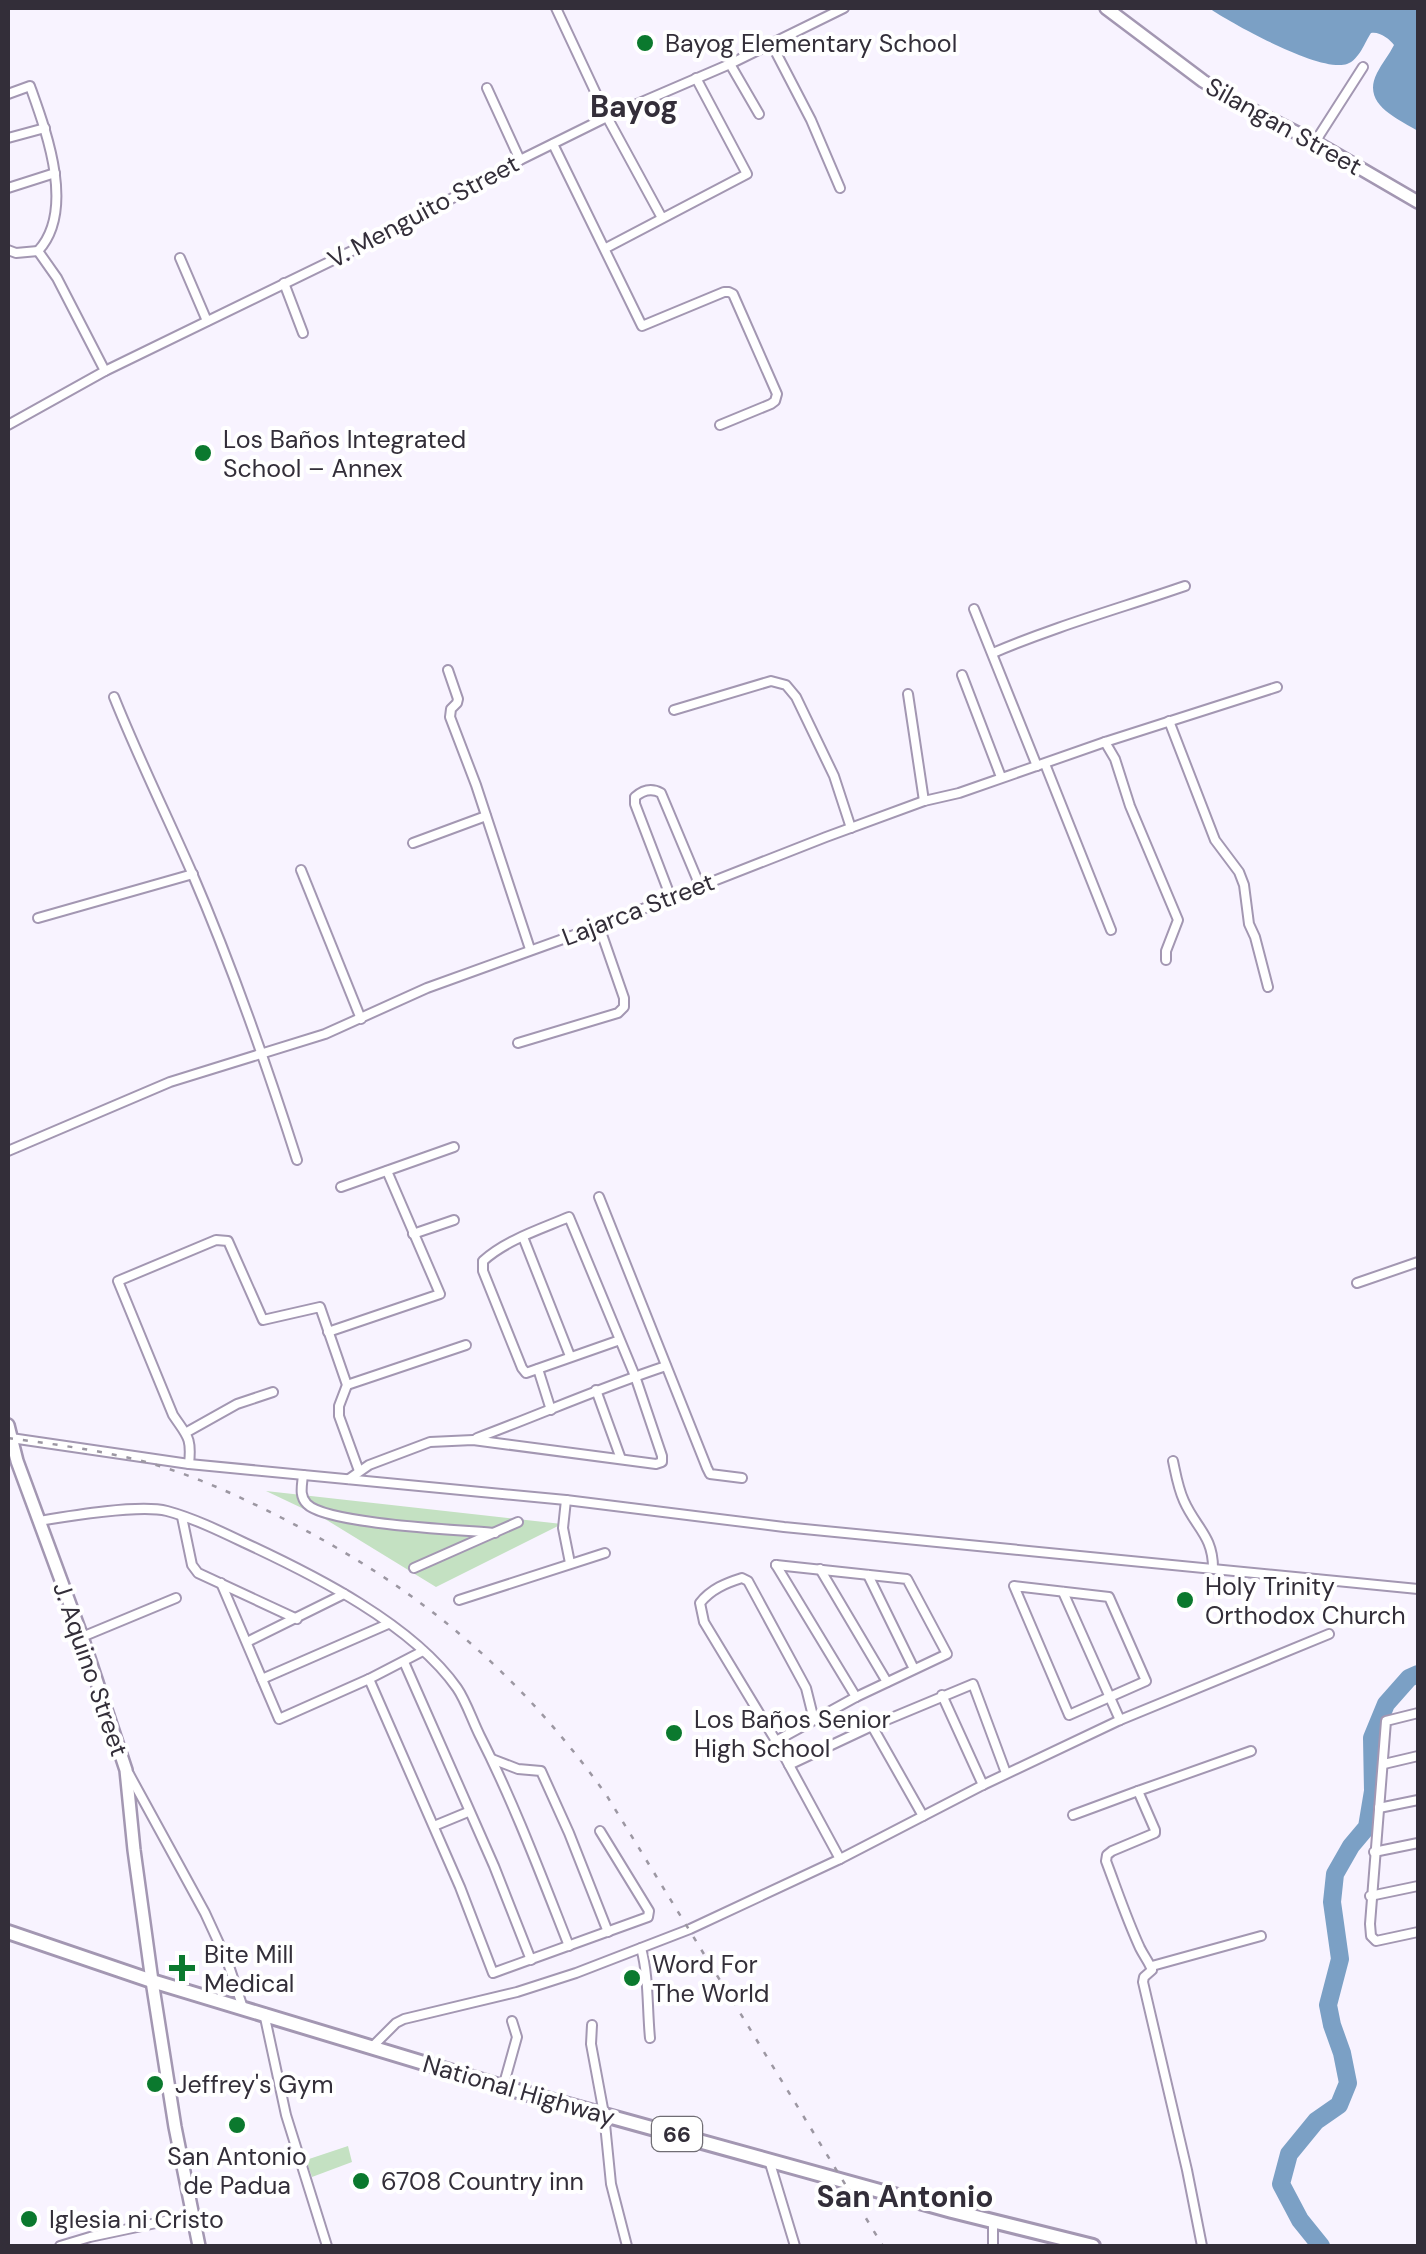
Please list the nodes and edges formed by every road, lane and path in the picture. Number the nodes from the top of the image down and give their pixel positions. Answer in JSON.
{"nodes":[{"id":1,"x":556,"y":8,"type":"edge"},
{"id":2,"x":844,"y":8,"type":"edge"},
{"id":3,"x":1106,"y":8,"type":"edge"},
{"id":4,"x":771,"y":43,"type":"junction"},
{"id":5,"x":730,"y":64,"type":"junction"},
{"id":6,"x":1363,"y":68,"type":"dead end"},
{"id":7,"x":696,"y":78,"type":"junction"},
{"id":8,"x":488,"y":88,"type":"dead end"},
{"id":9,"x":8,"y":94,"type":"edge"},
{"id":10,"x":759,"y":114,"type":"dead end"},
{"id":11,"x":607,"y":117,"type":"junction"},
{"id":12,"x":44,"y":128,"type":"junction"},
{"id":13,"x":8,"y":138,"type":"edge"},
{"id":14,"x":1316,"y":142,"type":"junction"},
{"id":15,"x":553,"y":144,"type":"junction"},
{"id":16,"x":520,"y":160,"type":"junction"},
{"id":17,"x":54,"y":172,"type":"junction"},
{"id":18,"x":8,"y":188,"type":"edge"},
{"id":19,"x":840,"y":188,"type":"dead end"},
{"id":20,"x":1418,"y":202,"type":"edge"},
{"id":21,"x":662,"y":218,"type":"junction"},
{"id":22,"x":606,"y":248,"type":"junction"},
{"id":23,"x":8,"y":250,"type":"edge"},
{"id":24,"x":38,"y":250,"type":"junction"},
{"id":25,"x":180,"y":258,"type":"dead end"},
{"id":26,"x":284,"y":283,"type":"junction"},
{"id":27,"x":207,"y":320,"type":"junction"},
{"id":28,"x":303,"y":333,"type":"dead end"},
{"id":29,"x":105,"y":371,"type":"junction"},
{"id":30,"x":720,"y":424,"type":"dead end"},
{"id":31,"x":8,"y":425,"type":"edge"},
{"id":32,"x":1186,"y":586,"type":"dead end"},
{"id":33,"x":974,"y":609,"type":"dead end"},
{"id":34,"x":993,"y":653,"type":"junction"},
{"id":35,"x":448,"y":670,"type":"dead end"},
{"id":36,"x":962,"y":675,"type":"dead end"},
{"id":37,"x":1277,"y":687,"type":"dead end"},
{"id":38,"x":908,"y":694,"type":"dead end"},
{"id":39,"x":114,"y":697,"type":"dead end"},
{"id":40,"x":674,"y":710,"type":"dead end"},
{"id":41,"x":1169,"y":722,"type":"junction"},
{"id":42,"x":1105,"y":742,"type":"junction"},
{"id":43,"x":1041,"y":765,"type":"junction"},
{"id":44,"x":1001,"y":777,"type":"junction"},
{"id":45,"x":924,"y":802,"type":"junction"},
{"id":46,"x":486,"y":816,"type":"junction"},
{"id":47,"x":852,"y":828,"type":"junction"},
{"id":48,"x":413,"y":843,"type":"dead end"},
{"id":49,"x":300,"y":870,"type":"dead end"},
{"id":50,"x":192,"y":874,"type":"junction"},
{"id":51,"x":700,"y":886,"type":"junction"},
{"id":52,"x":671,"y":898,"type":"junction"},
{"id":53,"x":38,"y":918,"type":"dead end"},
{"id":54,"x":598,"y":926,"type":"junction"},
{"id":55,"x":1110,"y":930,"type":"dead end"},
{"id":56,"x":530,"y":949,"type":"junction"},
{"id":57,"x":1166,"y":960,"type":"dead end"},
{"id":58,"x":1268,"y":986,"type":"dead end"},
{"id":59,"x":361,"y":1019,"type":"junction"},
{"id":60,"x":518,"y":1043,"type":"dead end"},
{"id":61,"x":262,"y":1054,"type":"junction"},
{"id":62,"x":454,"y":1146,"type":"dead end"},
{"id":63,"x":8,"y":1151,"type":"edge"},
{"id":64,"x":297,"y":1160,"type":"dead end"},
{"id":65,"x":387,"y":1171,"type":"junction"},
{"id":66,"x":341,"y":1187,"type":"dead end"},
{"id":67,"x":599,"y":1198,"type":"dead end"},
{"id":68,"x":454,"y":1220,"type":"dead end"},
{"id":69,"x":414,"y":1234,"type":"junction"},
{"id":70,"x":523,"y":1237,"type":"junction"},
{"id":71,"x":1418,"y":1262,"type":"edge"},
{"id":72,"x":1357,"y":1284,"type":"dead end"},
{"id":73,"x":328,"y":1332,"type":"junction"},
{"id":74,"x":620,"y":1340,"type":"junction"},
{"id":75,"x":466,"y":1345,"type":"dead end"},
{"id":76,"x":570,"y":1356,"type":"junction"},
{"id":77,"x":666,"y":1366,"type":"junction"},
{"id":78,"x":538,"y":1369,"type":"junction"},
{"id":79,"x":634,"y":1376,"type":"junction"},
{"id":80,"x":347,"y":1385,"type":"junction"},
{"id":81,"x":596,"y":1390,"type":"junction"},
{"id":82,"x":272,"y":1392,"type":"dead end"},
{"id":83,"x":551,"y":1410,"type":"junction"},
{"id":84,"x":9,"y":1431,"type":"edge"},
{"id":85,"x":187,"y":1432,"type":"junction"},
{"id":86,"x":473,"y":1440,"type":"junction"},
{"id":87,"x":621,"y":1460,"type":"junction"},
{"id":88,"x":12,"y":1461,"type":"edge"},
{"id":89,"x":1173,"y":1461,"type":"dead end"},
{"id":90,"x":189,"y":1464,"type":"junction"},
{"id":91,"x":359,"y":1471,"type":"junction"},
{"id":92,"x":303,"y":1475,"type":"junction"},
{"id":93,"x":742,"y":1478,"type":"dead end"},
{"id":94,"x":349,"y":1479,"type":"junction"},
{"id":95,"x":566,"y":1500,"type":"junction"},
{"id":96,"x":182,"y":1516,"type":"junction"},
{"id":97,"x":38,"y":1521,"type":"junction"},
{"id":98,"x":518,"y":1522,"type":"dead end"},
{"id":99,"x":494,"y":1534,"type":"junction"},
{"id":100,"x":605,"y":1552,"type":"dead end"},
{"id":101,"x":570,"y":1563,"type":"junction"},
{"id":102,"x":414,"y":1568,"type":"dead end"},
{"id":103,"x":1212,"y":1568,"type":"junction"},
{"id":104,"x":820,"y":1569,"type":"junction"},
{"id":105,"x":868,"y":1574,"type":"junction"},
{"id":106,"x":221,"y":1583,"type":"junction"},
{"id":107,"x":1418,"y":1588,"type":"edge"},
{"id":108,"x":1063,"y":1592,"type":"junction"},
{"id":109,"x":344,"y":1594,"type":"junction"},
{"id":110,"x":176,"y":1598,"type":"dead end"},
{"id":111,"x":459,"y":1600,"type":"dead end"},
{"id":112,"x":297,"y":1619,"type":"junction"},
{"id":113,"x":388,"y":1624,"type":"junction"},
{"id":114,"x":1329,"y":1634,"type":"dead end"},
{"id":115,"x":82,"y":1638,"type":"junction"},
{"id":116,"x":247,"y":1642,"type":"junction"},
{"id":117,"x":423,"y":1651,"type":"junction"},
{"id":118,"x":404,"y":1662,"type":"junction"},
{"id":119,"x":914,"y":1668,"type":"junction"},
{"id":120,"x":262,"y":1679,"type":"junction"},
{"id":121,"x":370,"y":1679,"type":"junction"},
{"id":122,"x":887,"y":1682,"type":"junction"},
{"id":123,"x":942,"y":1695,"type":"junction"},
{"id":124,"x":856,"y":1697,"type":"junction"},
{"id":125,"x":1110,"y":1698,"type":"junction"},
{"id":126,"x":1418,"y":1713,"type":"edge"},
{"id":127,"x":814,"y":1720,"type":"junction"},
{"id":128,"x":1120,"y":1720,"type":"junction"},
{"id":129,"x":872,"y":1726,"type":"junction"},
{"id":130,"x":776,"y":1741,"type":"junction"},
{"id":131,"x":1251,"y":1751,"type":"dead end"},
{"id":132,"x":1418,"y":1756,"type":"edge"},
{"id":133,"x":492,"y":1760,"type":"junction"},
{"id":134,"x":1384,"y":1764,"type":"junction"},
{"id":135,"x":790,"y":1765,"type":"junction"},
{"id":136,"x":126,"y":1770,"type":"junction"},
{"id":137,"x":1006,"y":1773,"type":"junction"},
{"id":138,"x":983,"y":1785,"type":"junction"},
{"id":139,"x":1138,"y":1792,"type":"junction"},
{"id":140,"x":1418,"y":1800,"type":"edge"},
{"id":141,"x":1379,"y":1808,"type":"junction"},
{"id":142,"x":468,"y":1812,"type":"junction"},
{"id":143,"x":1072,"y":1815,"type":"dead end"},
{"id":144,"x":923,"y":1816,"type":"junction"},
{"id":145,"x":434,"y":1826,"type":"junction"},
{"id":146,"x":600,"y":1831,"type":"dead end"},
{"id":147,"x":1418,"y":1843,"type":"edge"},
{"id":148,"x":1374,"y":1852,"type":"junction"},
{"id":149,"x":840,"y":1859,"type":"junction"},
{"id":150,"x":1418,"y":1886,"type":"edge"},
{"id":151,"x":1370,"y":1896,"type":"junction"},
{"id":152,"x":8,"y":1932,"type":"edge"},
{"id":153,"x":608,"y":1932,"type":"junction"},
{"id":154,"x":1418,"y":1932,"type":"edge"},
{"id":155,"x":1262,"y":1936,"type":"dead end"},
{"id":156,"x":569,"y":1946,"type":"junction"},
{"id":157,"x":642,"y":1948,"type":"junction"},
{"id":158,"x":531,"y":1960,"type":"junction"},
{"id":159,"x":1152,"y":1966,"type":"junction"},
{"id":160,"x":152,"y":1980,"type":"junction"},
{"id":161,"x":243,"y":2008,"type":"junction"},
{"id":162,"x":264,"y":2013,"type":"junction"},
{"id":163,"x":512,"y":2021,"type":"dead end"},
{"id":164,"x":592,"y":2025,"type":"dead end"},
{"id":165,"x":650,"y":2038,"type":"dead end"},
{"id":166,"x":372,"y":2046,"type":"junction"},
{"id":167,"x":503,"y":2087,"type":"junction"},
{"id":168,"x":604,"y":2114,"type":"junction"},
{"id":169,"x":769,"y":2159,"type":"junction"},
{"id":170,"x":194,"y":2216,"type":"junction"},
{"id":171,"x":994,"y":2221,"type":"junction"},
{"id":172,"x":60,"y":2246,"type":"edge"},
{"id":173,"x":199,"y":2246,"type":"edge"},
{"id":174,"x":327,"y":2246,"type":"edge"},
{"id":175,"x":627,"y":2246,"type":"edge"},
{"id":176,"x":794,"y":2246,"type":"edge"},
{"id":177,"x":993,"y":2246,"type":"edge"},
{"id":178,"x":1085,"y":2246,"type":"edge"},
{"id":179,"x":1202,"y":2246,"type":"edge"}],
"edges":[{"from":1,"to":11,"type":"street"},
{"from":2,"to":4,"type":"street","name":"V. Menguito Street"},
{"from":3,"to":14,"type":"street","name":"Silangan Street"},
{"from":4,"to":5,"type":"street","name":"V. Menguito Street"},
{"from":4,"to":19,"type":"street"},
{"from":5,"to":7,"type":"street","name":"V. Menguito Street"},
{"from":5,"to":10,"type":"street"},
{"from":6,"to":14,"type":"street"},
{"from":7,"to":11,"type":"street","name":"V. Menguito Street"},
{"from":7,"to":21,"type":"street"},
{"from":8,"to":16,"type":"street"},
{"from":9,"to":12,"type":"street"},
{"from":11,"to":15,"type":"street","name":"V. Menguito Street"},
{"from":11,"to":21,"type":"street"},
{"from":12,"to":13,"type":"street"},
{"from":12,"to":17,"type":"street"},
{"from":14,"to":20,"type":"street","name":"Silangan Street"},
{"from":15,"to":16,"type":"street","name":"V. Menguito Street"},
{"from":15,"to":22,"type":"street"},
{"from":16,"to":26,"type":"street","name":"V. Menguito Street"},
{"from":17,"to":18,"type":"street"},
{"from":17,"to":24,"type":"street"},
{"from":21,"to":22,"type":"street"},
{"from":22,"to":30,"type":"street"},
{"from":23,"to":24,"type":"street"},
{"from":24,"to":29,"type":"street"},
{"from":25,"to":27,"type":"street"},
{"from":26,"to":27,"type":"street","name":"V. Menguito Street"},
{"from":26,"to":28,"type":"street"},
{"from":27,"to":29,"type":"street","name":"V. Menguito Street"},
{"from":29,"to":31,"type":"street","name":"V. Menguito Street"},
{"from":32,"to":34,"type":"street"},
{"from":33,"to":34,"type":"street"},
{"from":34,"to":43,"type":"street"},
{"from":35,"to":46,"type":"street"},
{"from":36,"to":44,"type":"street"},
{"from":37,"to":41,"type":"street","name":"Lajarca Street"},
{"from":38,"to":45,"type":"street"},
{"from":39,"to":50,"type":"street"},
{"from":40,"to":47,"type":"street"},
{"from":41,"to":42,"type":"street","name":"Lajarca Street"},
{"from":41,"to":58,"type":"street"},
{"from":42,"to":43,"type":"street","name":"Lajarca Street"},
{"from":42,"to":57,"type":"street"},
{"from":43,"to":44,"type":"street","name":"Lajarca Street"},
{"from":43,"to":55,"type":"street"},
{"from":44,"to":45,"type":"street","name":"Lajarca Street"},
{"from":45,"to":47,"type":"street","name":"Lajarca Street"},
{"from":46,"to":48,"type":"street"},
{"from":46,"to":56,"type":"street"},
{"from":47,"to":51,"type":"street","name":"Lajarca Street"},
{"from":49,"to":59,"type":"street"},
{"from":50,"to":53,"type":"street"},
{"from":50,"to":61,"type":"street"},
{"from":51,"to":52,"type":"street","name":"Lajarca Street"},
{"from":51,"to":52,"type":"street"},
{"from":52,"to":54,"type":"street","name":"Lajarca Street"},
{"from":54,"to":56,"type":"street","name":"Lajarca Street"},
{"from":54,"to":60,"type":"street"},
{"from":56,"to":59,"type":"street","name":"Lajarca Street"},
{"from":59,"to":61,"type":"street","name":"Lajarca Street"},
{"from":61,"to":63,"type":"street","name":"Lajarca Street"},
{"from":61,"to":64,"type":"street"},
{"from":62,"to":65,"type":"street"},
{"from":65,"to":66,"type":"street"},
{"from":65,"to":69,"type":"street"},
{"from":67,"to":77,"type":"street"},
{"from":68,"to":69,"type":"street"},
{"from":69,"to":73,"type":"street"},
{"from":70,"to":74,"type":"street"},
{"from":70,"to":76,"type":"street"},
{"from":70,"to":78,"type":"street"},
{"from":71,"to":72,"type":"street"},
{"from":73,"to":80,"type":"street"},
{"from":73,"to":85,"type":"street"},
{"from":74,"to":76,"type":"street"},
{"from":74,"to":79,"type":"street"},
{"from":75,"to":80,"type":"street"},
{"from":76,"to":78,"type":"street"},
{"from":77,"to":79,"type":"street"},
{"from":77,"to":93,"type":"street"},
{"from":78,"to":83,"type":"street"},
{"from":79,"to":81,"type":"street"},
{"from":79,"to":87,"type":"street"},
{"from":80,"to":91,"type":"street"},
{"from":81,"to":83,"type":"street"},
{"from":81,"to":87,"type":"street"},
{"from":82,"to":85,"type":"street"},
{"from":83,"to":86,"type":"street"},
{"from":84,"to":88,"type":"street","name":"J. Aquino Street"},
{"from":84,"to":90,"type":"street"},
{"from":85,"to":90,"type":"street"},
{"from":86,"to":87,"type":"street"},
{"from":86,"to":91,"type":"street"},
{"from":88,"to":97,"type":"street","name":"J. Aquino Street"},
{"from":89,"to":103,"type":"street"},
{"from":90,"to":92,"type":"street"},
{"from":91,"to":94,"type":"street"},
{"from":92,"to":94,"type":"street"},
{"from":92,"to":99,"type":"street"},
{"from":94,"to":95,"type":"street"},
{"from":95,"to":101,"type":"street"},
{"from":95,"to":103,"type":"street"},
{"from":96,"to":97,"type":"street"},
{"from":96,"to":106,"type":"street"},
{"from":96,"to":109,"type":"street"},
{"from":97,"to":115,"type":"street","name":"J. Aquino Street"},
{"from":98,"to":99,"type":"street"},
{"from":99,"to":102,"type":"street"},
{"from":100,"to":101,"type":"street"},
{"from":101,"to":111,"type":"street"},
{"from":103,"to":107,"type":"street"},
{"from":104,"to":105,"type":"street"},
{"from":104,"to":122,"type":"street"},
{"from":104,"to":124,"type":"street"},
{"from":105,"to":119,"type":"street"},
{"from":105,"to":119,"type":"street"},
{"from":106,"to":112,"type":"street"},
{"from":106,"to":116,"type":"street"},
{"from":108,"to":125,"type":"street"},
{"from":108,"to":125,"type":"street"},
{"from":108,"to":125,"type":"street"},
{"from":109,"to":112,"type":"street"},
{"from":109,"to":113,"type":"street"},
{"from":110,"to":115,"type":"street"},
{"from":112,"to":116,"type":"street"},
{"from":113,"to":117,"type":"street"},
{"from":113,"to":120,"type":"street"},
{"from":114,"to":128,"type":"street"},
{"from":115,"to":136,"type":"street","name":"J. Aquino Street"},
{"from":116,"to":120,"type":"street"},
{"from":117,"to":118,"type":"street"},
{"from":117,"to":133,"type":"street"},
{"from":118,"to":121,"type":"street"},
{"from":118,"to":142,"type":"street"},
{"from":119,"to":122,"type":"street"},
{"from":120,"to":121,"type":"street"},
{"from":121,"to":145,"type":"street"},
{"from":122,"to":124,"type":"street"},
{"from":123,"to":129,"type":"street"},
{"from":123,"to":137,"type":"street"},
{"from":123,"to":138,"type":"street"},
{"from":124,"to":127,"type":"street"},
{"from":125,"to":128,"type":"street"},
{"from":126,"to":134,"type":"street"},
{"from":127,"to":130,"type":"street"},
{"from":127,"to":130,"type":"street"},
{"from":128,"to":137,"type":"street"},
{"from":129,"to":135,"type":"street"},
{"from":129,"to":144,"type":"street"},
{"from":130,"to":135,"type":"street"},
{"from":131,"to":139,"type":"street"},
{"from":132,"to":134,"type":"street"},
{"from":133,"to":153,"type":"street"},
{"from":133,"to":156,"type":"street"},
{"from":134,"to":141,"type":"street"},
{"from":135,"to":149,"type":"street"},
{"from":136,"to":160,"type":"street","name":"J. Aquino Street"},
{"from":136,"to":161,"type":"street"},
{"from":137,"to":138,"type":"street"},
{"from":138,"to":144,"type":"street"},
{"from":139,"to":143,"type":"street"},
{"from":139,"to":159,"type":"street"},
{"from":140,"to":141,"type":"street"},
{"from":141,"to":148,"type":"street"},
{"from":142,"to":145,"type":"street"},
{"from":142,"to":158,"type":"street"},
{"from":144,"to":149,"type":"street"},
{"from":145,"to":158,"type":"street"},
{"from":146,"to":153,"type":"street"},
{"from":147,"to":148,"type":"street"},
{"from":148,"to":151,"type":"street"},
{"from":149,"to":157,"type":"street"},
{"from":150,"to":151,"type":"street"},
{"from":151,"to":154,"type":"street"},
{"from":152,"to":160,"type":"main road","name":"National Highway","number":"66"},
{"from":153,"to":156,"type":"street"},
{"from":155,"to":159,"type":"street"},
{"from":156,"to":158,"type":"street"},
{"from":157,"to":165,"type":"street"},
{"from":157,"to":166,"type":"street"},
{"from":159,"to":179,"type":"street"},
{"from":160,"to":161,"type":"main road","name":"National Highway","number":"66"},
{"from":160,"to":170,"type":"street","name":"J. Aquino Street"},
{"from":161,"to":162,"type":"main road","name":"National Highway","number":"66"},
{"from":162,"to":166,"type":"main road","name":"National Highway","number":"66"},
{"from":162,"to":174,"type":"street"},
{"from":163,"to":167,"type":"street"},
{"from":164,"to":168,"type":"street"},
{"from":166,"to":167,"type":"main road","name":"National Highway","number":"66"},
{"from":167,"to":168,"type":"main road","name":"National Highway","number":"66"},
{"from":168,"to":169,"type":"main road","name":"National Highway","number":"66"},
{"from":168,"to":175,"type":"street"},
{"from":169,"to":171,"type":"main road","name":"National Highway","number":"66"},
{"from":169,"to":176,"type":"street"},
{"from":170,"to":172,"type":"street"},
{"from":170,"to":173,"type":"street","name":"J. Aquino Street"},
{"from":171,"to":177,"type":"street"},
{"from":171,"to":178,"type":"main road","name":"National Highway","number":"66"}]}
